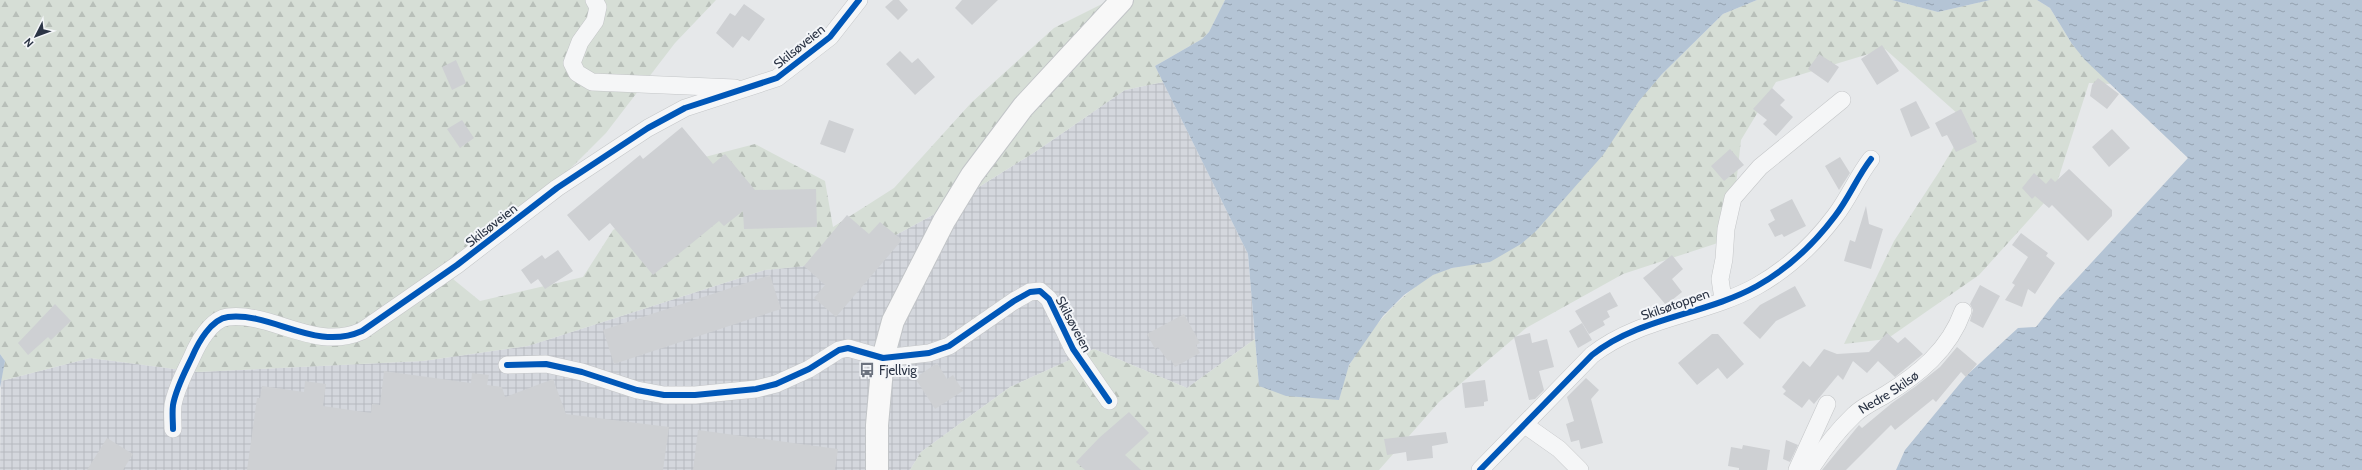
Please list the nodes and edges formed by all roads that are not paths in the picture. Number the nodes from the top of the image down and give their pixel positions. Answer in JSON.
{"nodes":[{"id":1,"x":594,"y":0,"type":"edge"},
{"id":2,"x":859,"y":0,"type":"edge"},
{"id":3,"x":1122,"y":0,"type":"edge"},
{"id":4,"x":749,"y":88,"type":"junction"},
{"id":5,"x":1842,"y":100,"type":"dead end"},
{"id":6,"x":1871,"y":159,"type":"dead end"},
{"id":7,"x":1723,"y":299,"type":"junction"},
{"id":8,"x":1963,"y":311,"type":"dead end"},
{"id":9,"x":883,"y":358,"type":"junction"},
{"id":10,"x":507,"y":365,"type":"dead end"},
{"id":11,"x":1108,"y":401,"type":"dead end"},
{"id":12,"x":1827,"y":404,"type":"dead end"},
{"id":13,"x":1525,"y":425,"type":"junction"},
{"id":14,"x":173,"y":429,"type":"dead end"},
{"id":15,"x":877,"y":470,"type":"edge"},
{"id":16,"x":1480,"y":470,"type":"edge"},
{"id":17,"x":1580,"y":470,"type":"edge"},
{"id":18,"x":1798,"y":470,"type":"edge"},
{"id":19,"x":1810,"y":470,"type":"edge"}],
"edges":[{"from":1,"to":4,"type":"street","name":"Skilsøveien"},
{"from":2,"to":4,"type":"street","name":"Skilsøveien"},
{"from":3,"to":9,"type":"main road"},
{"from":4,"to":14,"type":"street","name":"Skilsøveien"},
{"from":5,"to":7,"type":"street","name":"Skilsøtoppen"},
{"from":6,"to":7,"type":"street","name":"Skilsøtoppen"},
{"from":7,"to":13,"type":"street","name":"Skilsøtoppen"},
{"from":8,"to":19,"type":"street","name":"Nedre Skilsø"},
{"from":9,"to":10,"type":"street","name":"Skilsøveien"},
{"from":9,"to":11,"type":"street","name":"Skilsøveien"},
{"from":9,"to":15,"type":"main road"},
{"from":12,"to":18,"type":"street"},
{"from":13,"to":16,"type":"street","name":"Skilsøtoppen"},
{"from":13,"to":17,"type":"street"}]}
